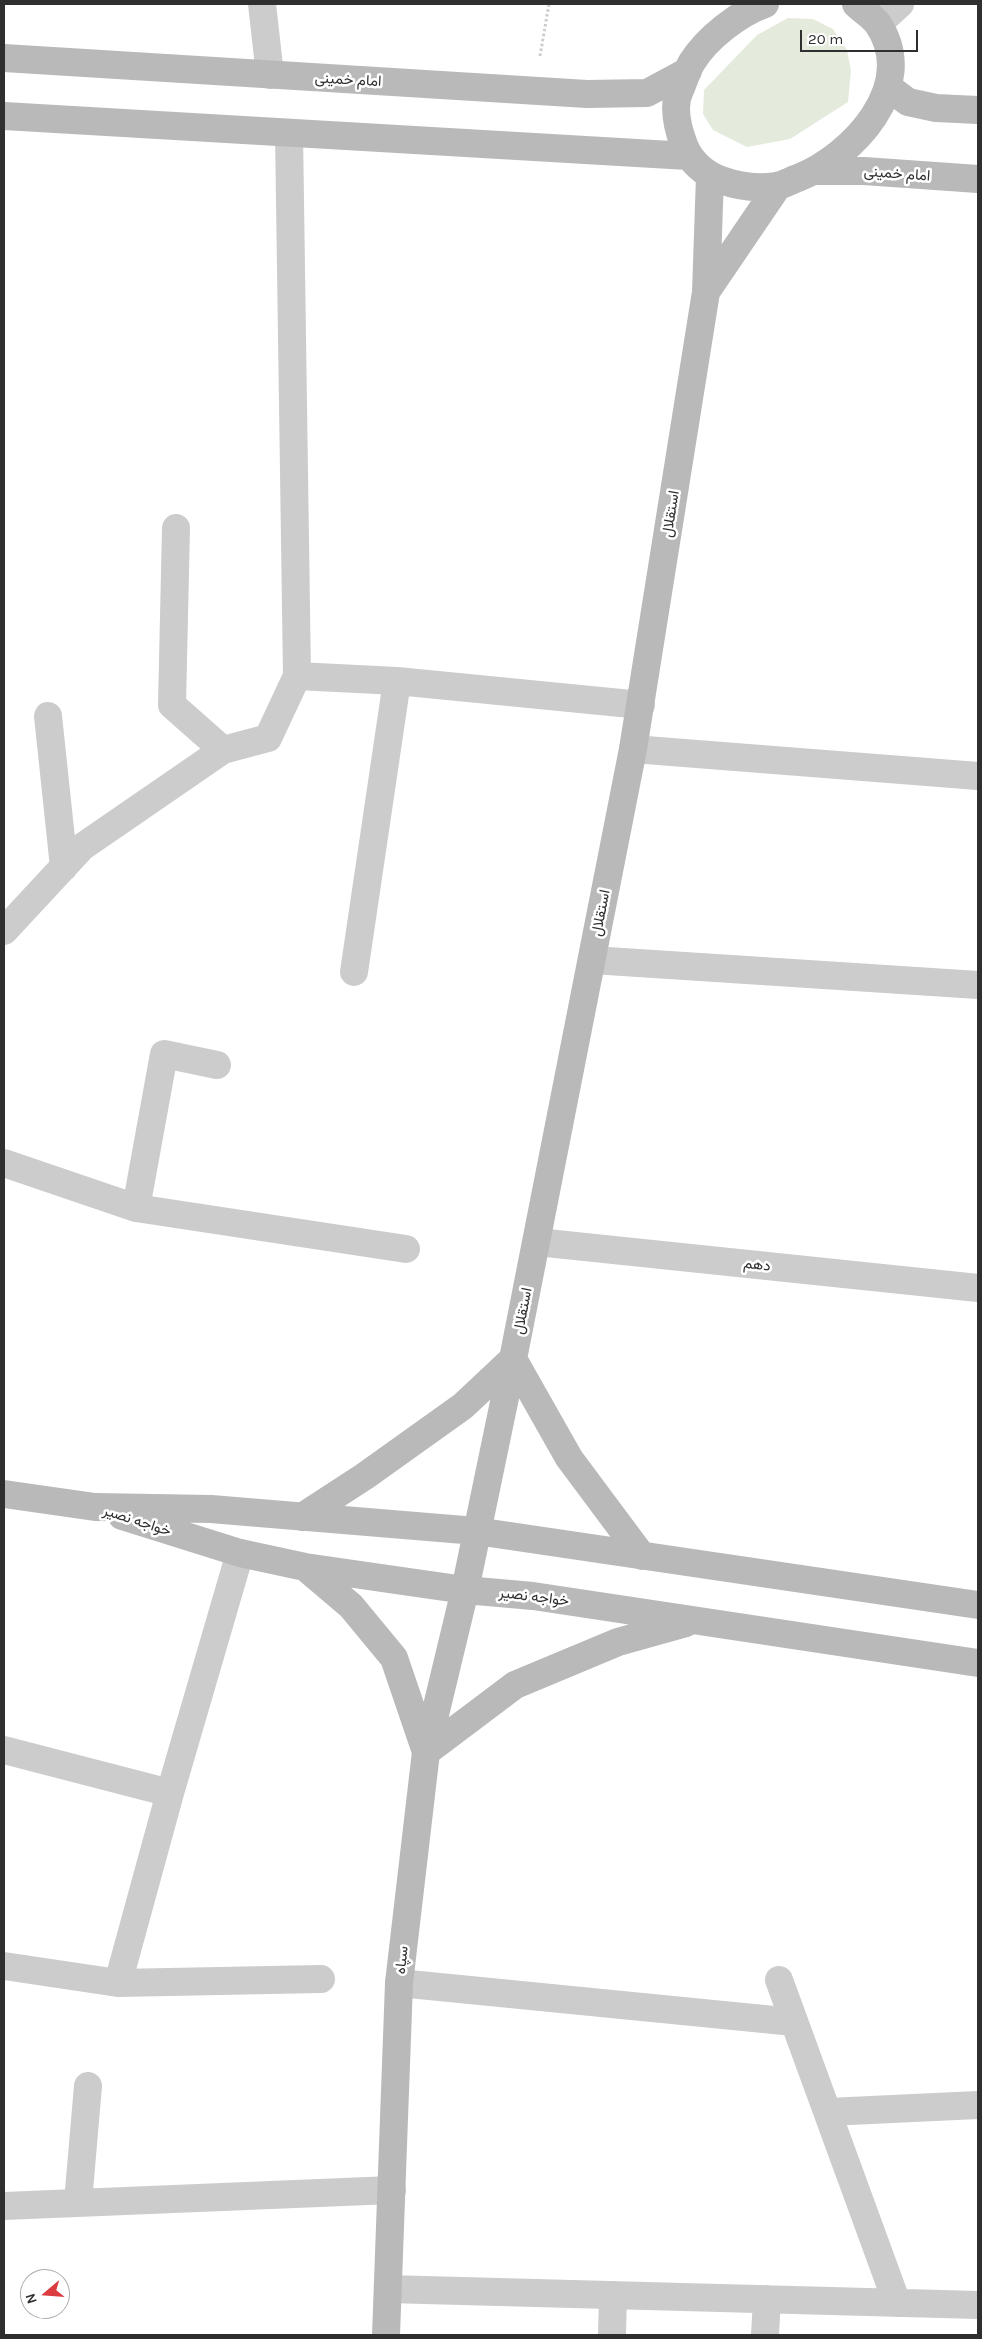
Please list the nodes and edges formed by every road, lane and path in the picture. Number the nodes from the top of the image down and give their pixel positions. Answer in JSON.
{"nodes":[{"id":1,"x":262,"y":4,"type":"edge"},
{"id":2,"x":549,"y":4,"type":"edge"},
{"id":3,"x":856,"y":4,"type":"edge"},
{"id":4,"x":900,"y":4,"type":"edge"},
{"id":5,"x":757,"y":5,"type":"edge"},
{"id":6,"x":878,"y":24,"type":"junction"},
{"id":7,"x":4,"y":58,"type":"edge"},
{"id":8,"x":688,"y":71,"type":"junction"},
{"id":9,"x":270,"y":75,"type":"junction"},
{"id":10,"x":888,"y":87,"type":"junction"},
{"id":11,"x":534,"y":91,"type":"junction"},
{"id":12,"x":978,"y":110,"type":"edge"},
{"id":13,"x":4,"y":116,"type":"edge"},
{"id":14,"x":289,"y":133,"type":"junction"},
{"id":15,"x":688,"y":156,"type":"junction"},
{"id":16,"x":815,"y":171,"type":"junction"},
{"id":17,"x":710,"y":176,"type":"junction"},
{"id":18,"x":978,"y":179,"type":"edge"},
{"id":19,"x":778,"y":186,"type":"junction"},
{"id":20,"x":706,"y":292,"type":"junction"},
{"id":21,"x":176,"y":528,"type":"dead end"},
{"id":22,"x":297,"y":676,"type":"junction"},
{"id":23,"x":397,"y":681,"type":"junction"},
{"id":24,"x":641,"y":705,"type":"junction"},
{"id":25,"x":48,"y":716,"type":"dead end"},
{"id":26,"x":632,"y":749,"type":"junction"},
{"id":27,"x":223,"y":750,"type":"junction"},
{"id":28,"x":978,"y":776,"type":"edge"},
{"id":29,"x":64,"y":866,"type":"junction"},
{"id":30,"x":4,"y":931,"type":"edge"},
{"id":31,"x":592,"y":960,"type":"junction"},
{"id":32,"x":354,"y":972,"type":"dead end"},
{"id":33,"x":978,"y":985,"type":"edge"},
{"id":34,"x":217,"y":1065,"type":"dead end"},
{"id":35,"x":4,"y":1163,"type":"edge"},
{"id":36,"x":136,"y":1208,"type":"junction"},
{"id":37,"x":537,"y":1242,"type":"junction"},
{"id":38,"x":406,"y":1249,"type":"dead end"},
{"id":39,"x":978,"y":1288,"type":"edge"},
{"id":40,"x":514,"y":1359,"type":"junction"},
{"id":41,"x":4,"y":1494,"type":"edge"},
{"id":42,"x":95,"y":1507,"type":"junction"},
{"id":43,"x":302,"y":1517,"type":"junction"},
{"id":44,"x":476,"y":1531,"type":"junction"},
{"id":45,"x":240,"y":1553,"type":"junction"},
{"id":46,"x":642,"y":1556,"type":"junction"},
{"id":47,"x":305,"y":1567,"type":"junction"},
{"id":48,"x":465,"y":1590,"type":"junction"},
{"id":49,"x":978,"y":1605,"type":"edge"},
{"id":50,"x":695,"y":1620,"type":"junction"},
{"id":51,"x":978,"y":1663,"type":"edge"},
{"id":52,"x":4,"y":1750,"type":"edge"},
{"id":53,"x":426,"y":1752,"type":"junction"},
{"id":54,"x":170,"y":1793,"type":"junction"},
{"id":55,"x":4,"y":1966,"type":"edge"},
{"id":56,"x":321,"y":1979,"type":"dead end"},
{"id":57,"x":779,"y":1980,"type":"dead end"},
{"id":58,"x":118,"y":1983,"type":"junction"},
{"id":59,"x":399,"y":1983,"type":"junction"},
{"id":60,"x":794,"y":2022,"type":"junction"},
{"id":61,"x":88,"y":2086,"type":"dead end"},
{"id":62,"x":978,"y":2105,"type":"edge"},
{"id":63,"x":828,"y":2112,"type":"junction"},
{"id":64,"x":392,"y":2190,"type":"junction"},
{"id":65,"x":78,"y":2202,"type":"junction"},
{"id":66,"x":4,"y":2206,"type":"edge"},
{"id":67,"x":388,"y":2289,"type":"junction"},
{"id":68,"x":613,"y":2295,"type":"junction"},
{"id":69,"x":766,"y":2299,"type":"junction"},
{"id":70,"x":897,"y":2303,"type":"junction"},
{"id":71,"x":978,"y":2305,"type":"edge"},
{"id":72,"x":386,"y":2335,"type":"edge"},
{"id":73,"x":612,"y":2335,"type":"edge"},
{"id":74,"x":765,"y":2335,"type":"edge"}],
"edges":[{"from":1,"to":9,"type":"street"},
{"from":2,"to":11,"type":"path"},
{"from":3,"to":6,"type":"street"},
{"from":4,"to":6,"type":"street"},
{"from":5,"to":8,"type":"street"},
{"from":6,"to":10,"type":"street"},
{"from":7,"to":9,"type":"street","name":"امام خمینی"},
{"from":8,"to":11,"type":"street","name":"امام خمینی"},
{"from":8,"to":15,"type":"street"},
{"from":9,"to":11,"type":"street","name":"امام خمینی"},
{"from":10,"to":12,"type":"street"},
{"from":10,"to":16,"type":"street"},
{"from":13,"to":14,"type":"street"},
{"from":14,"to":15,"type":"street"},
{"from":14,"to":22,"type":"street"},
{"from":15,"to":17,"type":"street"},
{"from":16,"to":18,"type":"street","name":"امام خمینی"},
{"from":16,"to":19,"type":"street"},
{"from":17,"to":19,"type":"street"},
{"from":17,"to":20,"type":"street","name":"استقلال"},
{"from":19,"to":20,"type":"street"},
{"from":20,"to":24,"type":"street","name":"استقلال"},
{"from":21,"to":27,"type":"street"},
{"from":22,"to":23,"type":"street"},
{"from":22,"to":27,"type":"street"},
{"from":23,"to":24,"type":"street"},
{"from":23,"to":32,"type":"street"},
{"from":24,"to":26,"type":"street","name":"استقلال"},
{"from":25,"to":29,"type":"street"},
{"from":26,"to":28,"type":"street"},
{"from":26,"to":31,"type":"street","name":"استقلال"},
{"from":27,"to":29,"type":"street"},
{"from":29,"to":30,"type":"street"},
{"from":31,"to":33,"type":"street"},
{"from":31,"to":37,"type":"street","name":"استقلال"},
{"from":34,"to":36,"type":"street"},
{"from":35,"to":36,"type":"street"},
{"from":36,"to":38,"type":"street"},
{"from":37,"to":39,"type":"street","name":"دهم"},
{"from":37,"to":40,"type":"street","name":"استقلال"},
{"from":40,"to":43,"type":"street"},
{"from":40,"to":44,"type":"street","name":"استقلال"},
{"from":40,"to":46,"type":"street"},
{"from":41,"to":42,"type":"street","name":"خواجه نصیر"},
{"from":42,"to":43,"type":"street","name":"خواجه نصیر"},
{"from":42,"to":45,"type":"street","name":"خواجه نصیر"},
{"from":43,"to":44,"type":"street","name":"خواجه نصیر"},
{"from":44,"to":46,"type":"street","name":"خواجه نصیر"},
{"from":44,"to":48,"type":"street","name":"استقلال"},
{"from":45,"to":47,"type":"street","name":"خواجه نصیر"},
{"from":45,"to":54,"type":"street"},
{"from":46,"to":49,"type":"street","name":"خواجه نصیر"},
{"from":47,"to":48,"type":"street","name":"خواجه نصیر"},
{"from":47,"to":53,"type":"street"},
{"from":48,"to":50,"type":"street","name":"خواجه نصیر"},
{"from":48,"to":53,"type":"street","name":"سپاه"},
{"from":50,"to":51,"type":"street","name":"خواجه نصیر"},
{"from":50,"to":53,"type":"street"},
{"from":52,"to":54,"type":"street"},
{"from":53,"to":59,"type":"street","name":"سپاه"},
{"from":54,"to":58,"type":"street"},
{"from":55,"to":58,"type":"street"},
{"from":56,"to":58,"type":"street"},
{"from":57,"to":60,"type":"street"},
{"from":59,"to":60,"type":"street"},
{"from":59,"to":64,"type":"street","name":"سپاه"},
{"from":60,"to":63,"type":"street"},
{"from":61,"to":65,"type":"street"},
{"from":62,"to":63,"type":"street"},
{"from":63,"to":70,"type":"street"},
{"from":64,"to":65,"type":"street"},
{"from":64,"to":67,"type":"street","name":"سپاه"},
{"from":65,"to":66,"type":"street"},
{"from":67,"to":68,"type":"street"},
{"from":67,"to":72,"type":"street","name":"سپاه"},
{"from":68,"to":69,"type":"street"},
{"from":68,"to":73,"type":"street"},
{"from":69,"to":70,"type":"street"},
{"from":69,"to":74,"type":"street"},
{"from":70,"to":71,"type":"street"}]}
